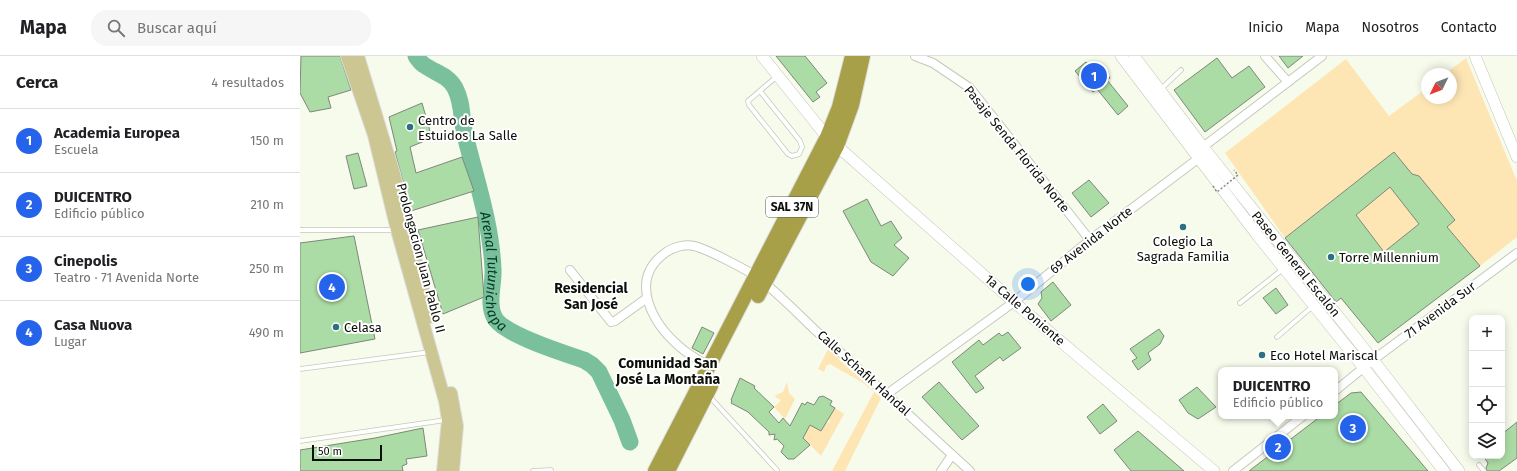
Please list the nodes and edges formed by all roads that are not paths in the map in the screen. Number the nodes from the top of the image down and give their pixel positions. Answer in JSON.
{"nodes":[{"id":1,"x":347,"y":56,"type":"edge"},
{"id":2,"x":358,"y":56,"type":"edge"},
{"id":3,"x":762,"y":56,"type":"edge"},
{"id":4,"x":852,"y":56,"type":"edge"},
{"id":5,"x":863,"y":56,"type":"edge"},
{"id":6,"x":915,"y":56,"type":"edge"},
{"id":7,"x":1121,"y":56,"type":"edge"},
{"id":8,"x":1134,"y":56,"type":"edge"},
{"id":9,"x":1265,"y":56,"type":"edge"},
{"id":10,"x":1322,"y":56,"type":"edge"},
{"id":11,"x":1475,"y":56,"type":"edge"},
{"id":12,"x":1181,"y":70,"type":"dead end"},
{"id":13,"x":778,"y":76,"type":"junction"},
{"id":14,"x":1288,"y":82,"type":"junction"},
{"id":15,"x":760,"y":91,"type":"junction"},
{"id":16,"x":1160,"y":91,"type":"junction"},
{"id":17,"x":832,"y":142,"type":"junction"},
{"id":18,"x":1201,"y":152,"type":"junction"},
{"id":19,"x":1517,"y":157,"type":"edge"},
{"id":20,"x":300,"y":230,"type":"edge"},
{"id":21,"x":397,"y":230,"type":"junction"},
{"id":22,"x":1090,"y":240,"type":"junction"},
{"id":23,"x":1517,"y":253,"type":"edge"},
{"id":24,"x":1284,"y":268,"type":"junction"},
{"id":25,"x":570,"y":270,"type":"dead end"},
{"id":26,"x":760,"y":280,"type":"junction"},
{"id":27,"x":647,"y":298,"type":"junction"},
{"id":28,"x":1014,"y":302,"type":"junction"},
{"id":29,"x":1240,"y":303,"type":"dead end"},
{"id":30,"x":1313,"y":306,"type":"junction"},
{"id":31,"x":1277,"y":337,"type":"dead end"},
{"id":32,"x":431,"y":352,"type":"junction"},
{"id":33,"x":1373,"y":360,"type":"junction"},
{"id":34,"x":710,"y":367,"type":"junction"},
{"id":35,"x":1364,"y":368,"type":"junction"},
{"id":36,"x":300,"y":369,"type":"edge"},
{"id":37,"x":1338,"y":389,"type":"edge"},
{"id":38,"x":707,"y":394,"type":"junction"},
{"id":39,"x":887,"y":394,"type":"junction"},
{"id":40,"x":1299,"y":419,"type":"edge"},
{"id":41,"x":448,"y":420,"type":"junction"},
{"id":42,"x":300,"y":441,"type":"edge"},
{"id":43,"x":952,"y":455,"type":"junction"},
{"id":44,"x":1479,"y":465,"type":"dead end"},
{"id":45,"x":551,"y":470,"type":"dead end"},
{"id":46,"x":777,"y":470,"type":"dead end"},
{"id":47,"x":443,"y":471,"type":"edge"},
{"id":48,"x":453,"y":471,"type":"edge"},
{"id":49,"x":533,"y":471,"type":"edge"},
{"id":50,"x":655,"y":471,"type":"edge"},
{"id":51,"x":668,"y":471,"type":"edge"},
{"id":52,"x":941,"y":471,"type":"edge"},
{"id":53,"x":970,"y":471,"type":"edge"},
{"id":54,"x":1214,"y":471,"type":"edge"},
{"id":55,"x":1233,"y":471,"type":"edge"},
{"id":56,"x":1444,"y":471,"type":"edge"},
{"id":57,"x":1459,"y":471,"type":"edge"},
{"id":58,"x":1484,"y":471,"type":"edge"}],
"edges":[{"from":1,"to":21,"type":"main road","name":"Prolongacion Juan Pablo II"},
{"from":2,"to":48,"type":"main road","name":"Prolongacion Juan Pablo II"},
{"from":3,"to":13,"type":"main road","name":"1a Calle Poniente"},
{"from":4,"to":17,"type":"highway","number":"SAL 37N"},
{"from":5,"to":17,"type":"highway","number":"SAL 37N"},
{"from":6,"to":22,"type":"street","name":"Pasaje Senda Florida Norte"},
{"from":7,"to":18,"type":"main road","name":"Paseo General Escalón"},
{"from":8,"to":16,"type":"main road","name":"Paseo General Escalón"},
{"from":9,"to":14,"type":"street"},
{"from":10,"to":14,"type":"street","name":"69 Avenida Norte"},
{"from":11,"to":19,"type":"main road"},
{"from":12,"to":16,"type":"lane"},
{"from":13,"to":15,"type":"lane"},
{"from":13,"to":17,"type":"main road","name":"1a Calle Poniente"},
{"from":14,"to":18,"type":"street","name":"69 Avenida Norte"},
{"from":15,"to":15,"type":"lane"},
{"from":16,"to":18,"type":"main road","name":"Paseo General Escalón"},
{"from":17,"to":26,"type":"highway","number":"SAL 37N"},
{"from":17,"to":28,"type":"main road","name":"1a Calle Poniente"},
{"from":18,"to":22,"type":"street","name":"69 Avenida Norte"},
{"from":18,"to":24,"type":"main road","name":"Paseo General Escalón"},
{"from":18,"to":33,"type":"main road","name":"Paseo General Escalón"},
{"from":20,"to":21,"type":"lane"},
{"from":21,"to":32,"type":"main road","name":"Prolongacion Juan Pablo II"},
{"from":22,"to":28,"type":"street","name":"69 Avenida Norte"},
{"from":23,"to":33,"type":"street","name":"71 Avenida Sur"},
{"from":24,"to":29,"type":"lane"},
{"from":24,"to":30,"type":"main road","name":"Paseo General Escalón"},
{"from":25,"to":27,"type":"street"},
{"from":26,"to":27,"type":"street","name":"Calle Schafik Handal"},
{"from":26,"to":34,"type":"highway","number":"SAL 37N"},
{"from":26,"to":38,"type":"highway","number":"SAL 37N"},
{"from":26,"to":39,"type":"street","name":"Calle Schafik Handal"},
{"from":27,"to":34,"type":"street"},
{"from":28,"to":39,"type":"street","name":"69 Avenida Norte"},
{"from":28,"to":54,"type":"main road","name":"1a Calle Poniente"},
{"from":30,"to":31,"type":"lane"},
{"from":30,"to":35,"type":"main road","name":"Paseo General Escalón"},
{"from":32,"to":36,"type":"lane"},
{"from":32,"to":41,"type":"main road","name":"Prolongacion Juan Pablo II"},
{"from":33,"to":35,"type":"street","name":"71 Avenida Sur"},
{"from":33,"to":57,"type":"main road","name":"Paseo General Escalón"},
{"from":34,"to":50,"type":"highway","number":"SAL 37N"},
{"from":35,"to":37,"type":"street","name":"71 Avenida Sur"},
{"from":35,"to":56,"type":"main road","name":"Paseo General Escalón"},
{"from":38,"to":46,"type":"lane"},
{"from":38,"to":51,"type":"highway","number":"SAL 37N"},
{"from":39,"to":43,"type":"street","name":"Calle Schafik Handal"},
{"from":40,"to":55,"type":"street"},
{"from":41,"to":42,"type":"lane"},
{"from":41,"to":47,"type":"main road","name":"Prolongacion Juan Pablo II"},
{"from":43,"to":52,"type":"street"},
{"from":43,"to":53,"type":"street","name":"Calle Schafik Handal"},
{"from":44,"to":58,"type":"lane"},
{"from":45,"to":49,"type":"lane"}]}
